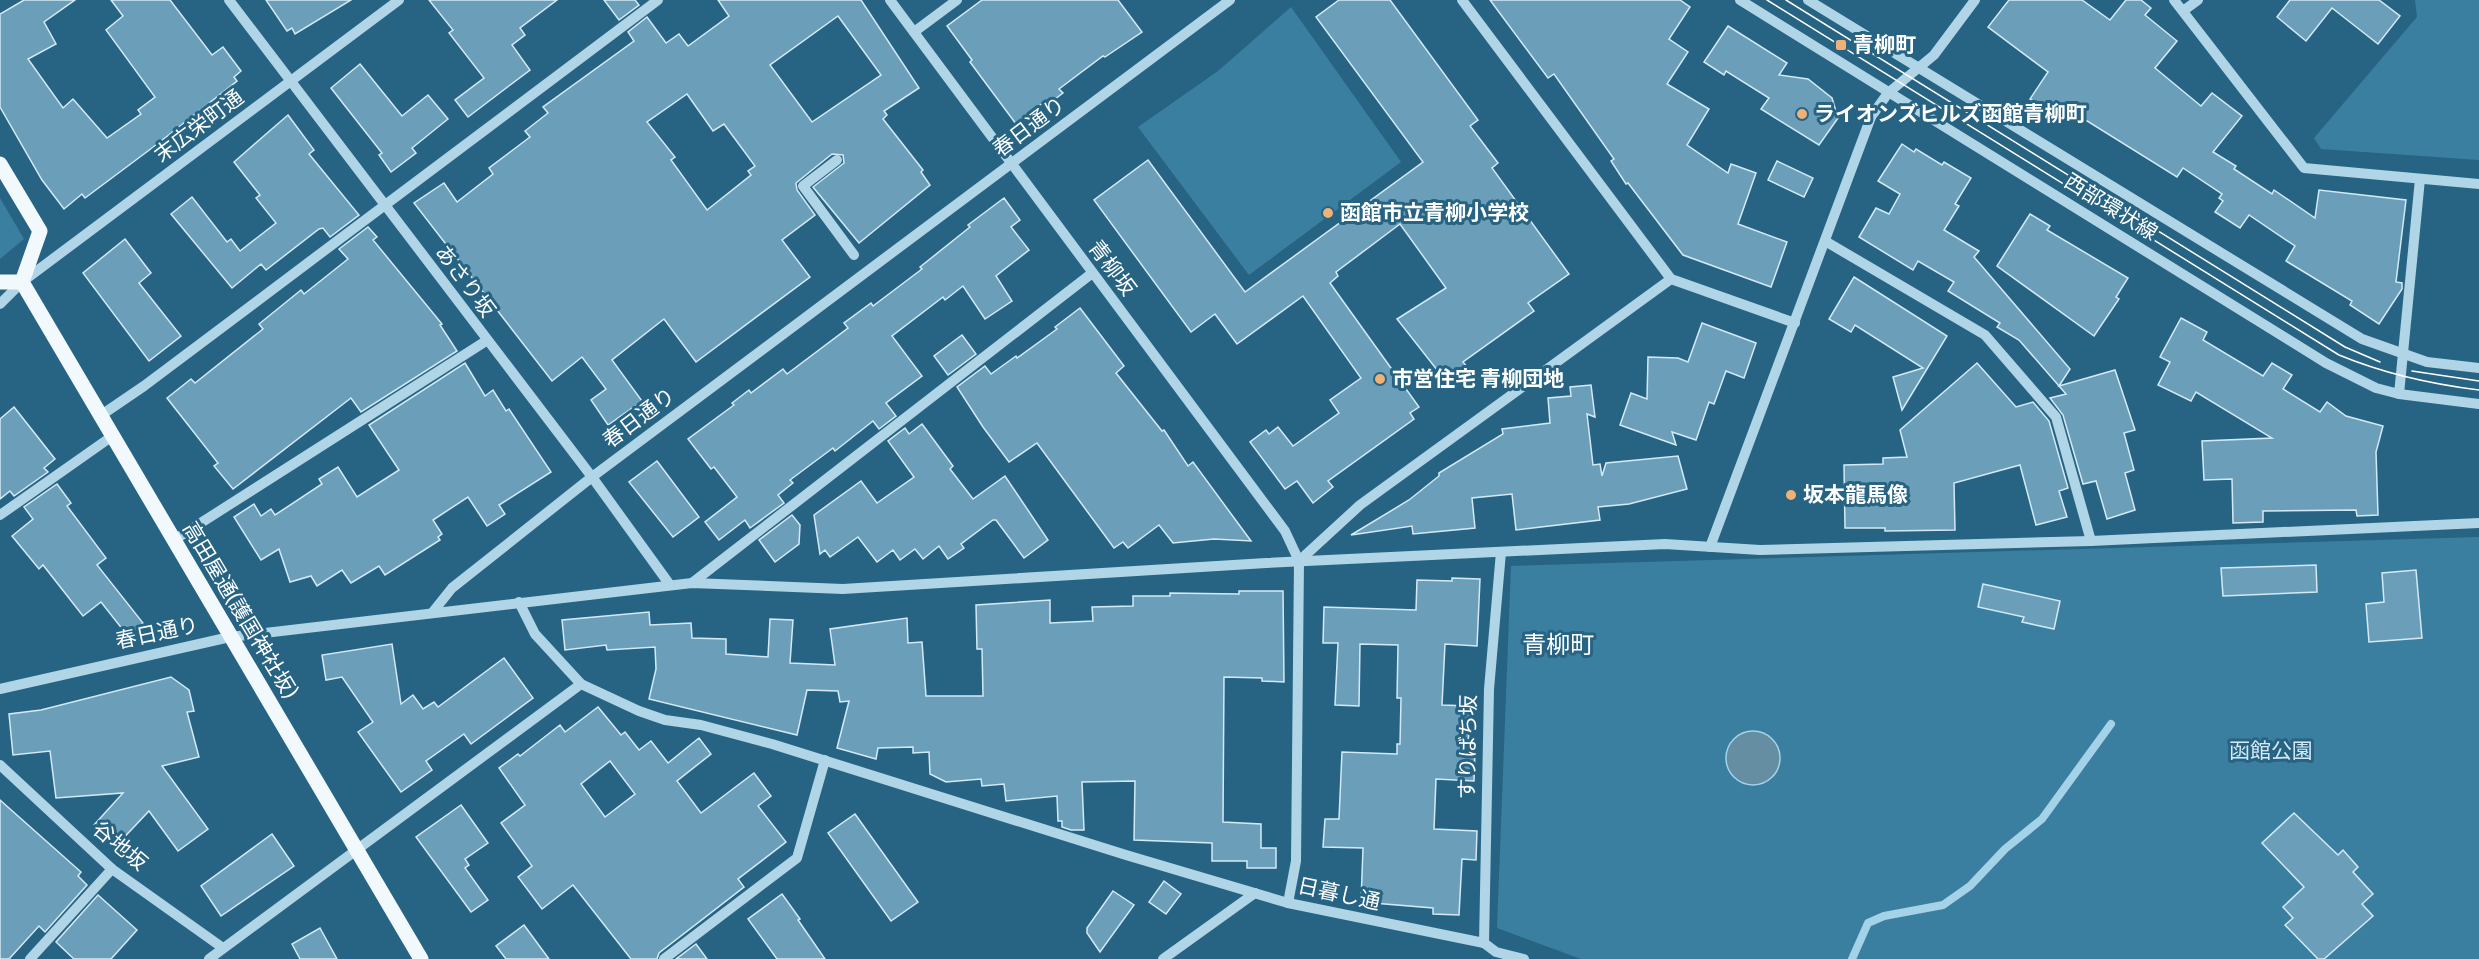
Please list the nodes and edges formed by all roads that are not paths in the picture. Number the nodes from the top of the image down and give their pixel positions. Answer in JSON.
{"nodes":[{"id":1,"x":229,"y":0,"type":"edge"},
{"id":2,"x":399,"y":0,"type":"edge"},
{"id":3,"x":658,"y":0,"type":"edge"},
{"id":4,"x":890,"y":0,"type":"edge"},
{"id":5,"x":957,"y":0,"type":"edge"},
{"id":6,"x":1230,"y":0,"type":"edge"},
{"id":7,"x":1462,"y":0,"type":"edge"},
{"id":8,"x":1740,"y":0,"type":"edge"},
{"id":9,"x":1808,"y":0,"type":"edge"},
{"id":10,"x":1975,"y":0,"type":"edge"},
{"id":11,"x":2174,"y":0,"type":"edge"},
{"id":12,"x":2198,"y":0,"type":"edge"},
{"id":13,"x":2183,"y":11,"type":"junction"},
{"id":14,"x":914,"y":32,"type":"junction"},
{"id":15,"x":1920,"y":67,"type":"junction"},
{"id":16,"x":290,"y":82,"type":"junction"},
{"id":17,"x":1888,"y":93,"type":"junction"},
{"id":18,"x":837,"y":160,"type":"dead end"},
{"id":19,"x":0,"y":164,"type":"edge"},
{"id":20,"x":1011,"y":165,"type":"junction"},
{"id":21,"x":2420,"y":179,"type":"junction"},
{"id":22,"x":2479,"y":184,"type":"edge"},
{"id":23,"x":384,"y":205,"type":"junction"},
{"id":24,"x":1825,"y":241,"type":"junction"},
{"id":25,"x":854,"y":255,"type":"dead end"},
{"id":26,"x":1091,"y":273,"type":"junction"},
{"id":27,"x":1671,"y":279,"type":"junction"},
{"id":28,"x":0,"y":282,"type":"edge"},
{"id":29,"x":22,"y":282,"type":"junction"},
{"id":30,"x":0,"y":304,"type":"edge"},
{"id":31,"x":1795,"y":323,"type":"junction"},
{"id":32,"x":486,"y":341,"type":"junction"},
{"id":33,"x":2403,"y":355,"type":"junction"},
{"id":34,"x":2479,"y":368,"type":"edge"},
{"id":35,"x":2399,"y":394,"type":"junction"},
{"id":36,"x":2479,"y":405,"type":"edge"},
{"id":37,"x":100,"y":416,"type":"junction"},
{"id":38,"x":111,"y":437,"type":"junction"},
{"id":39,"x":592,"y":477,"type":"junction"},
{"id":40,"x":0,"y":515,"type":"edge"},
{"id":41,"x":2479,"y":523,"type":"edge"},
{"id":42,"x":174,"y":540,"type":"junction"},
{"id":43,"x":2091,"y":541,"type":"junction"},
{"id":44,"x":1710,"y":547,"type":"junction"},
{"id":45,"x":1501,"y":552,"type":"junction"},
{"id":46,"x":1299,"y":561,"type":"junction"},
{"id":47,"x":692,"y":583,"type":"junction"},
{"id":48,"x":670,"y":585,"type":"junction"},
{"id":49,"x":519,"y":602,"type":"junction"},
{"id":50,"x":432,"y":613,"type":"junction"},
{"id":51,"x":230,"y":637,"type":"junction"},
{"id":52,"x":581,"y":684,"type":"junction"},
{"id":53,"x":0,"y":689,"type":"edge"},
{"id":54,"x":825,"y":760,"type":"junction"},
{"id":55,"x":0,"y":765,"type":"edge"},
{"id":56,"x":358,"y":851,"type":"junction"},
{"id":57,"x":112,"y":869,"type":"junction"},
{"id":58,"x":1255,"y":893,"type":"junction"},
{"id":59,"x":1288,"y":903,"type":"junction"},
{"id":60,"x":1485,"y":943,"type":"junction"},
{"id":61,"x":223,"y":948,"type":"junction"},
{"id":62,"x":1516,"y":958,"type":"edge"},
{"id":63,"x":30,"y":959,"type":"edge"},
{"id":64,"x":209,"y":959,"type":"edge"},
{"id":65,"x":421,"y":959,"type":"edge"},
{"id":66,"x":664,"y":959,"type":"edge"},
{"id":67,"x":1163,"y":959,"type":"edge"}],
"edges":[{"from":1,"to":16,"type":"street","name":"あさり坂"},
{"from":2,"to":16,"type":"street","name":"末広栄町通"},
{"from":3,"to":23,"type":"street"},
{"from":4,"to":14,"type":"street","name":"青柳坂"},
{"from":5,"to":14,"type":"street"},
{"from":6,"to":20,"type":"street","name":"春日通り"},
{"from":7,"to":27,"type":"street"},
{"from":8,"to":17,"type":"street","name":"西部環状線"},
{"from":9,"to":15,"type":"street","name":"西部環状線"},
{"from":10,"to":15,"type":"street"},
{"from":11,"to":13,"type":"street"},
{"from":12,"to":13,"type":"street"},
{"from":13,"to":21,"type":"street"},
{"from":14,"to":20,"type":"street","name":"青柳坂"},
{"from":15,"to":17,"type":"street"},
{"from":15,"to":33,"type":"street","name":"西部環状線"},
{"from":16,"to":23,"type":"street","name":"あさり坂"},
{"from":16,"to":29,"type":"street","name":"末広栄町通"},
{"from":17,"to":24,"type":"street"},
{"from":17,"to":35,"type":"street","name":"西部環状線"},
{"from":18,"to":25,"type":"street"},
{"from":19,"to":29,"type":"main road"},
{"from":20,"to":26,"type":"street","name":"青柳坂"},
{"from":20,"to":39,"type":"street","name":"春日通り"},
{"from":21,"to":22,"type":"street"},
{"from":21,"to":33,"type":"street"},
{"from":23,"to":32,"type":"street","name":"あさり坂"},
{"from":23,"to":37,"type":"street"},
{"from":24,"to":31,"type":"street"},
{"from":24,"to":43,"type":"street"},
{"from":26,"to":46,"type":"street","name":"青柳坂"},
{"from":26,"to":47,"type":"street"},
{"from":27,"to":31,"type":"street"},
{"from":27,"to":46,"type":"street"},
{"from":28,"to":29,"type":"main road"},
{"from":29,"to":30,"type":"street","name":"末広栄町通"},
{"from":29,"to":37,"type":"main road","name":"高田屋通(護国神社坂)"},
{"from":31,"to":44,"type":"street"},
{"from":32,"to":39,"type":"street","name":"あさり坂"},
{"from":32,"to":42,"type":"street"},
{"from":33,"to":34,"type":"street","name":"西部環状線"},
{"from":33,"to":35,"type":"street"},
{"from":35,"to":36,"type":"street","name":"西部環状線"},
{"from":37,"to":38,"type":"main road","name":"高田屋通(護国神社坂)"},
{"from":38,"to":40,"type":"street"},
{"from":38,"to":42,"type":"main road","name":"高田屋通(護国神社坂)"},
{"from":39,"to":48,"type":"street","name":"あさり坂"},
{"from":39,"to":50,"type":"street","name":"春日通り"},
{"from":41,"to":43,"type":"street"},
{"from":42,"to":51,"type":"main road","name":"高田屋通(護国神社坂)"},
{"from":43,"to":44,"type":"street"},
{"from":44,"to":45,"type":"street"},
{"from":45,"to":46,"type":"street"},
{"from":45,"to":60,"type":"street","name":"すりばち坂"},
{"from":46,"to":47,"type":"street"},
{"from":46,"to":59,"type":"street"},
{"from":47,"to":48,"type":"street"},
{"from":48,"to":49,"type":"street"},
{"from":49,"to":50,"type":"street"},
{"from":49,"to":52,"type":"street"},
{"from":50,"to":51,"type":"street","name":"春日通り"},
{"from":51,"to":53,"type":"street","name":"春日通り"},
{"from":51,"to":56,"type":"main road","name":"高田屋通(護国神社坂)"},
{"from":52,"to":54,"type":"street","name":"日暮し通"},
{"from":52,"to":56,"type":"street"},
{"from":54,"to":58,"type":"street","name":"日暮し通"},
{"from":54,"to":66,"type":"street"},
{"from":55,"to":57,"type":"street","name":"谷地坂"},
{"from":56,"to":61,"type":"street"},
{"from":56,"to":65,"type":"main road","name":"高田屋通(護国神社坂)"},
{"from":57,"to":61,"type":"street","name":"谷地坂"},
{"from":57,"to":63,"type":"street"},
{"from":58,"to":59,"type":"street","name":"日暮し通"},
{"from":58,"to":67,"type":"street"},
{"from":59,"to":60,"type":"street","name":"日暮し通"},
{"from":60,"to":62,"type":"street","name":"日暮し通"},
{"from":61,"to":64,"type":"street"}]}
